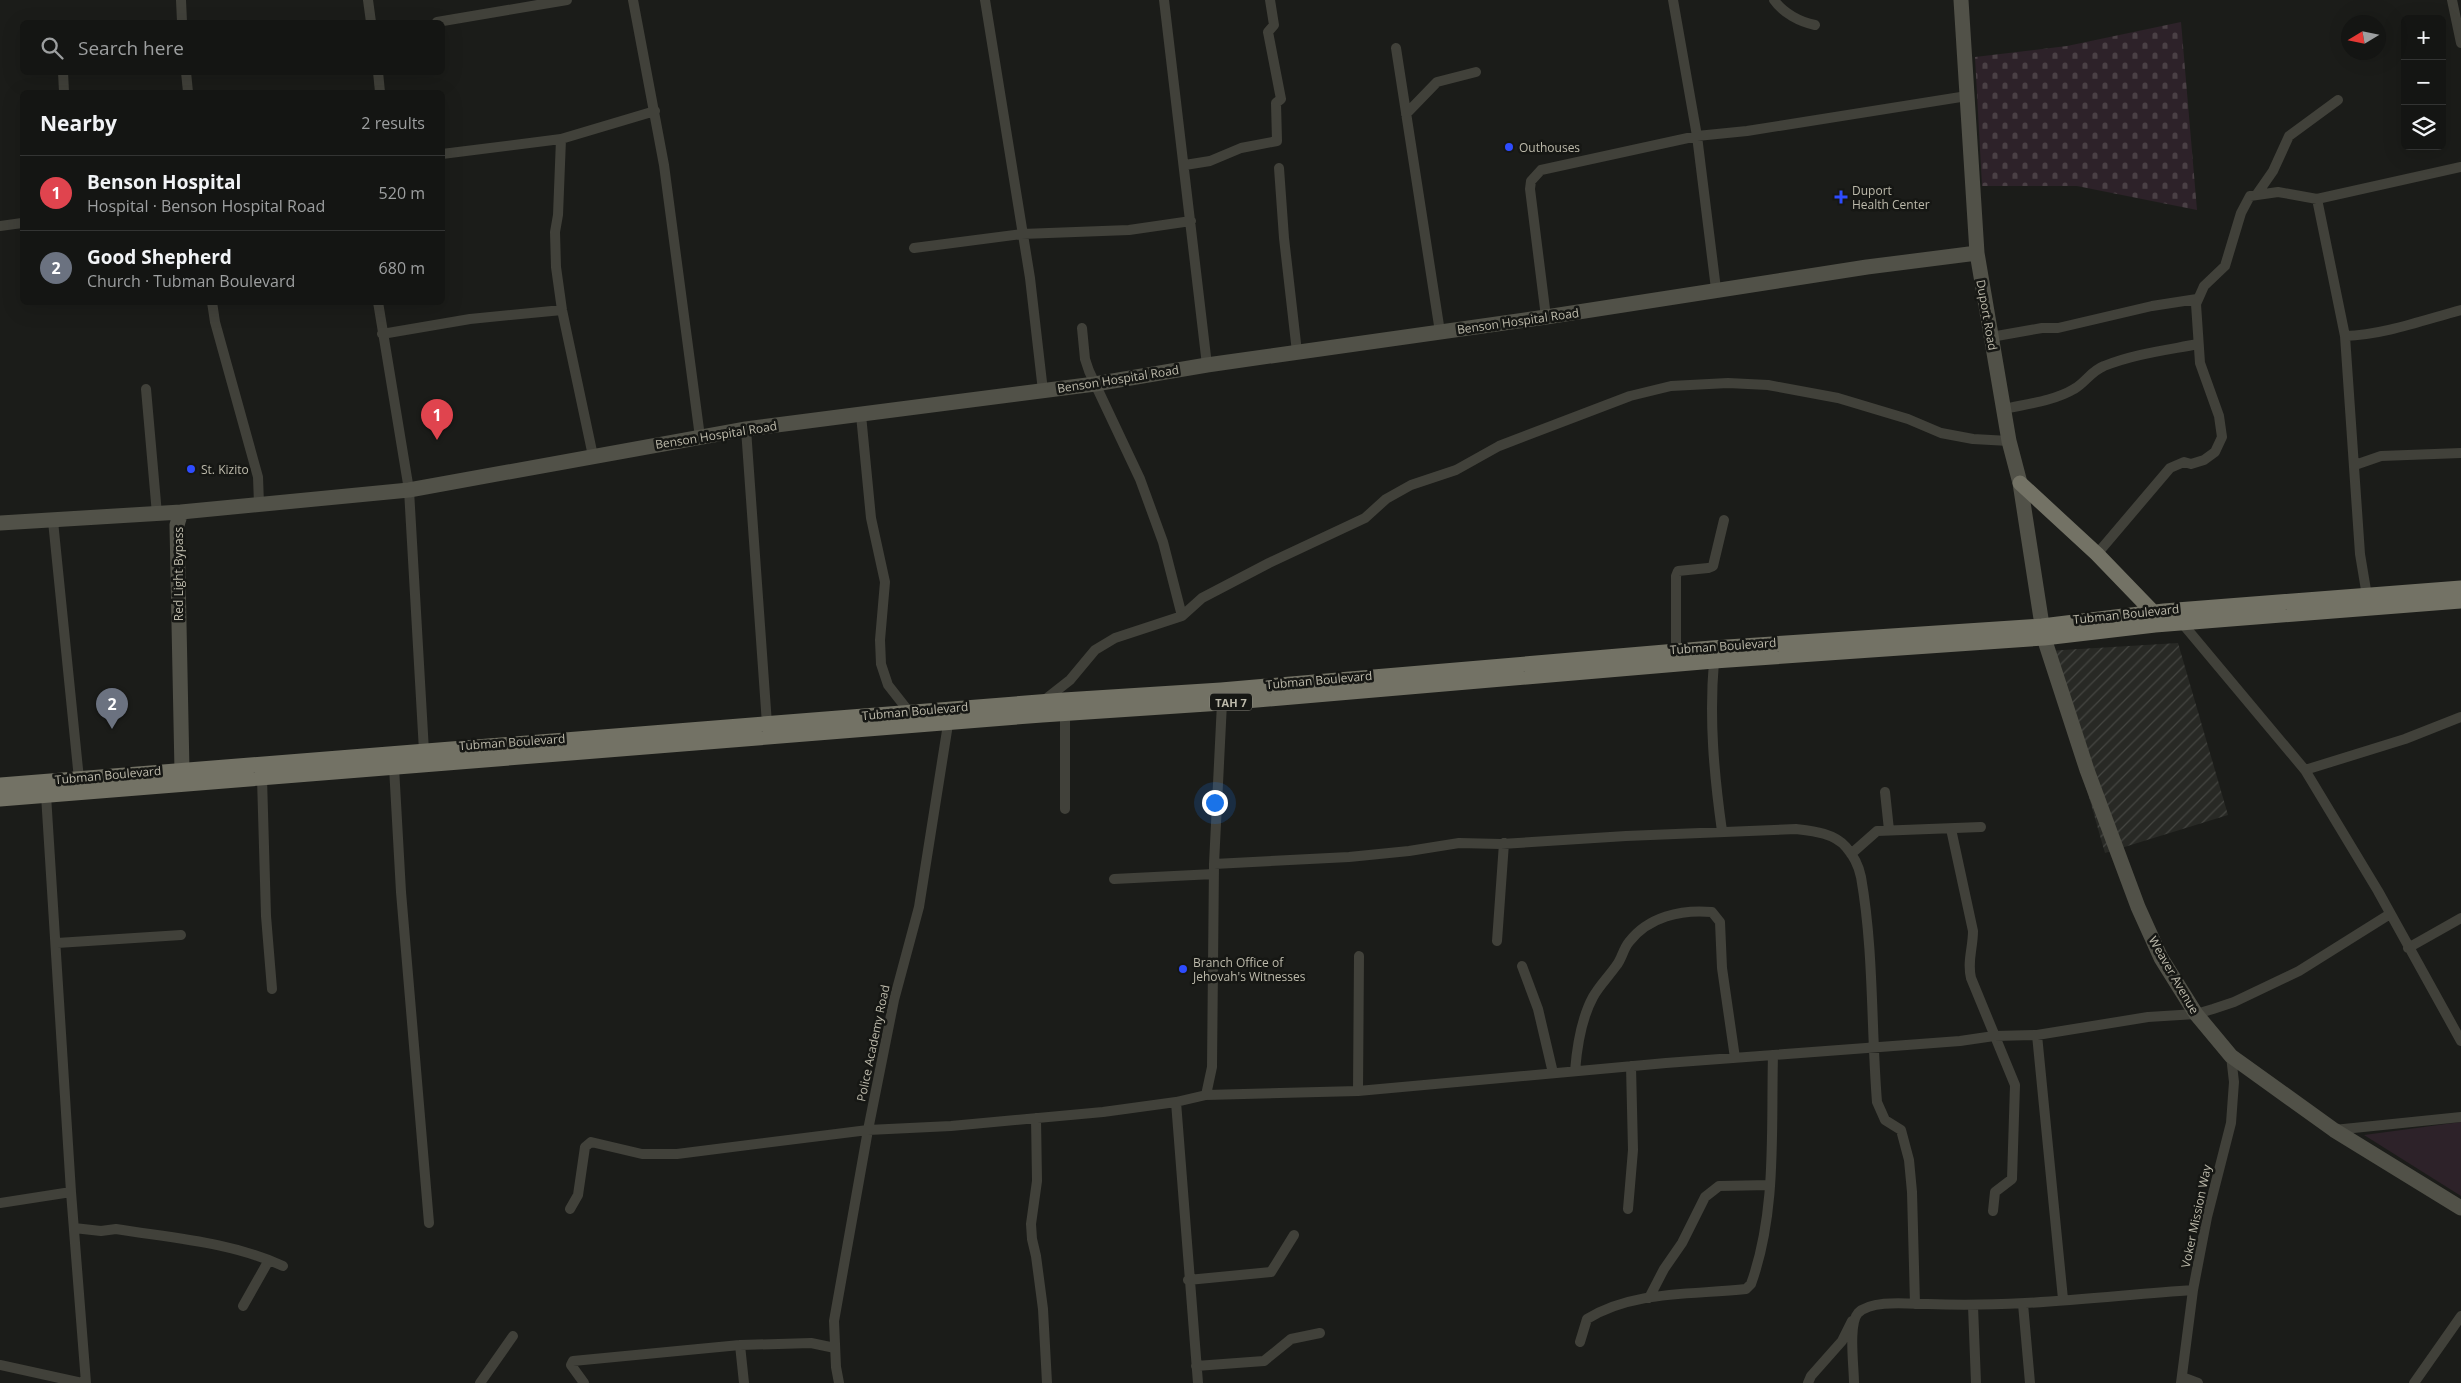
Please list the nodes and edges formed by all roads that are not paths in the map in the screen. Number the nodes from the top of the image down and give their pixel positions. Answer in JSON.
{"nodes":[{"id":1,"x":181,"y":0,"type":"edge"},
{"id":2,"x":368,"y":0,"type":"edge"},
{"id":3,"x":567,"y":0,"type":"edge"},
{"id":4,"x":633,"y":0,"type":"edge"},
{"id":5,"x":985,"y":0,"type":"edge"},
{"id":6,"x":1164,"y":0,"type":"edge"},
{"id":7,"x":1270,"y":0,"type":"edge"},
{"id":8,"x":1673,"y":0,"type":"edge"},
{"id":9,"x":1774,"y":0,"type":"edge"},
{"id":10,"x":1961,"y":0,"type":"edge"},
{"id":11,"x":2452,"y":0,"type":"edge"},
{"id":12,"x":182,"y":20,"type":"edge"},
{"id":13,"x":371,"y":20,"type":"edge"},
{"id":14,"x":445,"y":21,"type":"edge"},
{"id":15,"x":1815,"y":25,"type":"dead end"},
{"id":16,"x":2461,"y":43,"type":"edge"},
{"id":17,"x":1396,"y":48,"type":"dead end"},
{"id":18,"x":1476,"y":72,"type":"dead end"},
{"id":19,"x":64,"y":75,"type":"edge"},
{"id":20,"x":186,"y":75,"type":"edge"},
{"id":21,"x":378,"y":75,"type":"edge"},
{"id":22,"x":64,"y":90,"type":"edge"},
{"id":23,"x":188,"y":90,"type":"edge"},
{"id":24,"x":380,"y":90,"type":"edge"},
{"id":25,"x":1968,"y":96,"type":"junction"},
{"id":26,"x":2338,"y":100,"type":"dead end"},
{"id":27,"x":655,"y":111,"type":"junction"},
{"id":28,"x":1406,"y":114,"type":"junction"},
{"id":29,"x":1697,"y":136,"type":"junction"},
{"id":30,"x":560,"y":139,"type":"junction"},
{"id":31,"x":445,"y":154,"type":"edge"},
{"id":32,"x":1185,"y":165,"type":"junction"},
{"id":33,"x":1279,"y":168,"type":"dead end"},
{"id":34,"x":2461,"y":168,"type":"edge"},
{"id":35,"x":2258,"y":194,"type":"junction"},
{"id":36,"x":2317,"y":199,"type":"junction"},
{"id":37,"x":1191,"y":221,"type":"junction"},
{"id":38,"x":20,"y":223,"type":"edge"},
{"id":39,"x":0,"y":226,"type":"edge"},
{"id":40,"x":1022,"y":234,"type":"junction"},
{"id":41,"x":914,"y":248,"type":"dead end"},
{"id":42,"x":1976,"y":253,"type":"junction"},
{"id":43,"x":1716,"y":289,"type":"junction"},
{"id":44,"x":2197,"y":298,"type":"junction"},
{"id":45,"x":212,"y":305,"type":"edge"},
{"id":46,"x":378,"y":305,"type":"edge"},
{"id":47,"x":562,"y":310,"type":"junction"},
{"id":48,"x":2461,"y":310,"type":"edge"},
{"id":49,"x":1546,"y":317,"type":"junction"},
{"id":50,"x":1082,"y":328,"type":"dead end"},
{"id":51,"x":1440,"y":332,"type":"junction"},
{"id":52,"x":382,"y":334,"type":"junction"},
{"id":53,"x":2345,"y":336,"type":"junction"},
{"id":54,"x":1991,"y":337,"type":"junction"},
{"id":55,"x":2198,"y":344,"type":"junction"},
{"id":56,"x":1297,"y":352,"type":"junction"},
{"id":57,"x":1207,"y":365,"type":"junction"},
{"id":58,"x":1095,"y":384,"type":"junction"},
{"id":59,"x":146,"y":389,"type":"dead end"},
{"id":60,"x":1043,"y":391,"type":"junction"},
{"id":61,"x":2004,"y":409,"type":"junction"},
{"id":62,"x":861,"y":415,"type":"junction"},
{"id":63,"x":746,"y":429,"type":"junction"},
{"id":64,"x":700,"y":437,"type":"junction"},
{"id":65,"x":2009,"y":441,"type":"junction"},
{"id":66,"x":2461,"y":453,"type":"edge"},
{"id":67,"x":593,"y":456,"type":"junction"},
{"id":68,"x":2355,"y":465,"type":"junction"},
{"id":69,"x":2020,"y":483,"type":"junction"},
{"id":70,"x":409,"y":490,"type":"junction"},
{"id":71,"x":259,"y":504,"type":"junction"},
{"id":72,"x":181,"y":512,"type":"junction"},
{"id":73,"x":157,"y":514,"type":"junction"},
{"id":74,"x":1724,"y":520,"type":"dead end"},
{"id":75,"x":52,"y":521,"type":"junction"},
{"id":76,"x":0,"y":524,"type":"edge"},
{"id":77,"x":2097,"y":554,"type":"junction"},
{"id":78,"x":2461,"y":588,"type":"edge"},
{"id":79,"x":2367,"y":596,"type":"junction"},
{"id":80,"x":2461,"y":601,"type":"edge"},
{"id":81,"x":2153,"y":612,"type":"junction"},
{"id":82,"x":1182,"y":616,"type":"junction"},
{"id":83,"x":2182,"y":623,"type":"junction"},
{"id":84,"x":2043,"y":632,"type":"junction"},
{"id":85,"x":1676,"y":652,"type":"junction"},
{"id":86,"x":1714,"y":661,"type":"junction"},
{"id":87,"x":1041,"y":702,"type":"junction"},
{"id":88,"x":1222,"y":703,"type":"junction"},
{"id":89,"x":910,"y":714,"type":"junction"},
{"id":90,"x":1065,"y":714,"type":"junction"},
{"id":91,"x":949,"y":716,"type":"junction"},
{"id":92,"x":2461,"y":717,"type":"edge"},
{"id":93,"x":767,"y":724,"type":"junction"},
{"id":94,"x":424,"y":751,"type":"junction"},
{"id":95,"x":394,"y":767,"type":"junction"},
{"id":96,"x":2305,"y":770,"type":"junction"},
{"id":97,"x":182,"y":771,"type":"junction"},
{"id":98,"x":262,"y":778,"type":"junction"},
{"id":99,"x":79,"y":779,"type":"junction"},
{"id":100,"x":0,"y":785,"type":"edge"},
{"id":101,"x":1885,"y":792,"type":"dead end"},
{"id":102,"x":46,"y":795,"type":"junction"},
{"id":103,"x":0,"y":799,"type":"edge"},
{"id":104,"x":1065,"y":809,"type":"dead end"},
{"id":105,"x":1980,"y":828,"type":"dead end"},
{"id":106,"x":1951,"y":829,"type":"junction"},
{"id":107,"x":1889,"y":830,"type":"junction"},
{"id":108,"x":1722,"y":831,"type":"junction"},
{"id":109,"x":1504,"y":844,"type":"junction"},
{"id":110,"x":1851,"y":854,"type":"junction"},
{"id":111,"x":1214,"y":869,"type":"junction"},
{"id":112,"x":1114,"y":879,"type":"dead end"},
{"id":113,"x":2390,"y":914,"type":"junction"},
{"id":114,"x":2461,"y":918,"type":"edge"},
{"id":115,"x":181,"y":935,"type":"dead end"},
{"id":116,"x":1497,"y":941,"type":"dead end"},
{"id":117,"x":56,"y":943,"type":"junction"},
{"id":118,"x":2408,"y":948,"type":"junction"},
{"id":119,"x":1359,"y":956,"type":"dead end"},
{"id":120,"x":1522,"y":966,"type":"dead end"},
{"id":121,"x":272,"y":989,"type":"dead end"},
{"id":122,"x":2196,"y":1014,"type":"junction"},
{"id":123,"x":2037,"y":1035,"type":"junction"},
{"id":124,"x":1994,"y":1036,"type":"junction"},
{"id":125,"x":2461,"y":1041,"type":"edge"},
{"id":126,"x":1873,"y":1047,"type":"junction"},
{"id":127,"x":1773,"y":1055,"type":"junction"},
{"id":128,"x":2231,"y":1056,"type":"junction"},
{"id":129,"x":1735,"y":1058,"type":"junction"},
{"id":130,"x":1631,"y":1066,"type":"junction"},
{"id":131,"x":1575,"y":1071,"type":"junction"},
{"id":132,"x":1553,"y":1073,"type":"junction"},
{"id":133,"x":1358,"y":1091,"type":"junction"},
{"id":134,"x":1206,"y":1095,"type":"junction"},
{"id":135,"x":1176,"y":1102,"type":"junction"},
{"id":136,"x":2461,"y":1117,"type":"edge"},
{"id":137,"x":1036,"y":1118,"type":"junction"},
{"id":138,"x":868,"y":1130,"type":"junction"},
{"id":139,"x":2334,"y":1130,"type":"junction"},
{"id":140,"x":1769,"y":1185,"type":"junction"},
{"id":141,"x":71,"y":1192,"type":"junction"},
{"id":142,"x":0,"y":1203,"type":"edge"},
{"id":143,"x":2461,"y":1208,"type":"edge"},
{"id":144,"x":570,"y":1209,"type":"dead end"},
{"id":145,"x":1628,"y":1209,"type":"dead end"},
{"id":146,"x":1993,"y":1211,"type":"dead end"},
{"id":147,"x":429,"y":1223,"type":"dead end"},
{"id":148,"x":74,"y":1228,"type":"junction"},
{"id":149,"x":1294,"y":1235,"type":"dead end"},
{"id":150,"x":269,"y":1260,"type":"junction"},
{"id":151,"x":283,"y":1266,"type":"dead end"},
{"id":152,"x":1188,"y":1280,"type":"junction"},
{"id":153,"x":2193,"y":1290,"type":"junction"},
{"id":154,"x":1649,"y":1298,"type":"junction"},
{"id":155,"x":2063,"y":1299,"type":"junction"},
{"id":156,"x":1915,"y":1304,"type":"junction"},
{"id":157,"x":2023,"y":1304,"type":"junction"},
{"id":158,"x":243,"y":1306,"type":"dead end"},
{"id":159,"x":1973,"y":1306,"type":"junction"},
{"id":160,"x":2461,"y":1316,"type":"edge"},
{"id":161,"x":1852,"y":1321,"type":"junction"},
{"id":162,"x":1320,"y":1333,"type":"dead end"},
{"id":163,"x":513,"y":1336,"type":"dead end"},
{"id":164,"x":1580,"y":1342,"type":"dead end"},
{"id":165,"x":740,"y":1345,"type":"junction"},
{"id":166,"x":835,"y":1348,"type":"junction"},
{"id":167,"x":0,"y":1364,"type":"edge"},
{"id":168,"x":1196,"y":1366,"type":"junction"},
{"id":169,"x":2182,"y":1380,"type":"edge"},
{"id":170,"x":82,"y":1383,"type":"edge"},
{"id":171,"x":86,"y":1383,"type":"edge"},
{"id":172,"x":480,"y":1383,"type":"edge"},
{"id":173,"x":584,"y":1383,"type":"edge"},
{"id":174,"x":744,"y":1383,"type":"edge"},
{"id":175,"x":839,"y":1383,"type":"edge"},
{"id":176,"x":1047,"y":1383,"type":"edge"},
{"id":177,"x":1198,"y":1383,"type":"edge"},
{"id":178,"x":1808,"y":1383,"type":"edge"},
{"id":179,"x":1854,"y":1383,"type":"edge"},
{"id":180,"x":1976,"y":1383,"type":"edge"},
{"id":181,"x":2030,"y":1383,"type":"edge"},
{"id":182,"x":2198,"y":1383,"type":"edge"},
{"id":183,"x":2414,"y":1383,"type":"edge"}],
"edges":[{"from":1,"to":12,"type":"street"},
{"from":2,"to":13,"type":"street"},
{"from":3,"to":14,"type":"street"},
{"from":4,"to":27,"type":"street"},
{"from":5,"to":40,"type":"street"},
{"from":6,"to":32,"type":"street"},
{"from":7,"to":32,"type":"street"},
{"from":8,"to":29,"type":"street"},
{"from":9,"to":15,"type":"street"},
{"from":10,"to":25,"type":"street","name":"Duport Road"},
{"from":11,"to":16,"type":"street"},
{"from":17,"to":28,"type":"street"},
{"from":18,"to":28,"type":"street"},
{"from":19,"to":22,"type":"street"},
{"from":20,"to":23,"type":"street"},
{"from":21,"to":24,"type":"street"},
{"from":25,"to":29,"type":"street"},
{"from":25,"to":42,"type":"street","name":"Duport Road"},
{"from":26,"to":35,"type":"street"},
{"from":27,"to":30,"type":"street"},
{"from":27,"to":64,"type":"street"},
{"from":28,"to":51,"type":"street"},
{"from":29,"to":43,"type":"street"},
{"from":29,"to":49,"type":"street"},
{"from":30,"to":31,"type":"street"},
{"from":30,"to":47,"type":"street"},
{"from":32,"to":37,"type":"street"},
{"from":33,"to":56,"type":"street"},
{"from":34,"to":36,"type":"street"},
{"from":35,"to":36,"type":"street"},
{"from":35,"to":44,"type":"street"},
{"from":36,"to":53,"type":"street"},
{"from":37,"to":40,"type":"street"},
{"from":37,"to":57,"type":"street"},
{"from":38,"to":39,"type":"street"},
{"from":40,"to":41,"type":"street"},
{"from":40,"to":60,"type":"street"},
{"from":42,"to":43,"type":"street","name":"Benson Hospital Road"},
{"from":42,"to":54,"type":"street","name":"Duport Road"},
{"from":43,"to":49,"type":"street","name":"Benson Hospital Road"},
{"from":44,"to":54,"type":"street"},
{"from":44,"to":55,"type":"street"},
{"from":45,"to":71,"type":"street"},
{"from":46,"to":52,"type":"street"},
{"from":47,"to":52,"type":"street"},
{"from":47,"to":67,"type":"street"},
{"from":48,"to":53,"type":"street"},
{"from":49,"to":51,"type":"street","name":"Benson Hospital Road"},
{"from":50,"to":58,"type":"street"},
{"from":51,"to":56,"type":"street","name":"Benson Hospital Road"},
{"from":52,"to":70,"type":"street"},
{"from":53,"to":68,"type":"street"},
{"from":54,"to":61,"type":"street","name":"Duport Road"},
{"from":55,"to":61,"type":"street"},
{"from":55,"to":77,"type":"street"},
{"from":56,"to":57,"type":"street","name":"Benson Hospital Road"},
{"from":57,"to":58,"type":"street","name":"Benson Hospital Road"},
{"from":58,"to":60,"type":"street","name":"Benson Hospital Road"},
{"from":58,"to":82,"type":"street"},
{"from":59,"to":73,"type":"street"},
{"from":60,"to":62,"type":"street","name":"Benson Hospital Road"},
{"from":61,"to":65,"type":"street","name":"Duport Road"},
{"from":62,"to":63,"type":"street","name":"Benson Hospital Road"},
{"from":62,"to":89,"type":"street"},
{"from":63,"to":64,"type":"street","name":"Benson Hospital Road"},
{"from":63,"to":93,"type":"street"},
{"from":64,"to":67,"type":"street","name":"Benson Hospital Road"},
{"from":65,"to":69,"type":"street","name":"Duport Road"},
{"from":65,"to":82,"type":"street"},
{"from":66,"to":68,"type":"street"},
{"from":67,"to":70,"type":"street","name":"Benson Hospital Road"},
{"from":68,"to":79,"type":"street"},
{"from":69,"to":77,"type":"highway"},
{"from":69,"to":84,"type":"street","name":"Duport Road"},
{"from":70,"to":71,"type":"street","name":"Benson Hospital Road"},
{"from":70,"to":94,"type":"street"},
{"from":71,"to":72,"type":"street","name":"Red Light Bypass"},
{"from":72,"to":73,"type":"street"},
{"from":72,"to":97,"type":"street","name":"Red Light Bypass"},
{"from":73,"to":75,"type":"street"},
{"from":74,"to":85,"type":"street"},
{"from":75,"to":76,"type":"street"},
{"from":75,"to":99,"type":"street"},
{"from":77,"to":81,"type":"highway"},
{"from":78,"to":79,"type":"highway","name":"Tubman Boulevard","number":"TAH 7"},
{"from":79,"to":81,"type":"highway","name":"Tubman Boulevard","number":"TAH 7"},
{"from":80,"to":83,"type":"highway","name":"Tubman Boulevard","number":"TAH 7"},
{"from":81,"to":84,"type":"highway","name":"Tubman Boulevard","number":"TAH 7"},
{"from":82,"to":87,"type":"street"},
{"from":83,"to":84,"type":"highway","name":"Tubman Boulevard","number":"TAH 7"},
{"from":83,"to":96,"type":"street"},
{"from":84,"to":85,"type":"highway","name":"Tubman Boulevard","number":"TAH 7"},
{"from":84,"to":86,"type":"highway","name":"Tubman Boulevard","number":"TAH 7"},
{"from":84,"to":122,"type":"street","name":"Weaver Avenue"},
{"from":85,"to":87,"type":"highway","name":"Tubman Boulevard","number":"TAH 7"},
{"from":86,"to":88,"type":"highway","name":"Tubman Boulevard","number":"TAH 7"},
{"from":86,"to":108,"type":"street"},
{"from":87,"to":91,"type":"highway","name":"Tubman Boulevard","number":"TAH 7"},
{"from":88,"to":90,"type":"highway","name":"Tubman Boulevard","number":"TAH 7"},
{"from":88,"to":111,"type":"street"},
{"from":89,"to":91,"type":"highway","name":"Tubman Boulevard","number":"TAH 7"},
{"from":89,"to":93,"type":"highway","name":"Tubman Boulevard","number":"TAH 7"},
{"from":90,"to":91,"type":"highway","name":"Tubman Boulevard","number":"TAH 7"},
{"from":90,"to":104,"type":"street"},
{"from":91,"to":95,"type":"highway","name":"Tubman Boulevard","number":"TAH 7"},
{"from":91,"to":138,"type":"street","name":"Police Academy Road"},
{"from":92,"to":96,"type":"street"},
{"from":93,"to":94,"type":"highway","name":"Tubman Boulevard","number":"TAH 7"},
{"from":94,"to":97,"type":"highway","name":"Tubman Boulevard","number":"TAH 7"},
{"from":95,"to":98,"type":"highway","name":"Tubman Boulevard","number":"TAH 7"},
{"from":95,"to":147,"type":"street"},
{"from":96,"to":113,"type":"street"},
{"from":97,"to":99,"type":"highway","name":"Tubman Boulevard","number":"TAH 7"},
{"from":98,"to":102,"type":"highway","name":"Tubman Boulevard","number":"TAH 7"},
{"from":98,"to":121,"type":"street"},
{"from":99,"to":100,"type":"highway","name":"Tubman Boulevard","number":"TAH 7"},
{"from":101,"to":107,"type":"street"},
{"from":102,"to":103,"type":"highway","name":"Tubman Boulevard","number":"TAH 7"},
{"from":102,"to":117,"type":"street"},
{"from":105,"to":106,"type":"street"},
{"from":106,"to":107,"type":"street"},
{"from":106,"to":124,"type":"street"},
{"from":107,"to":110,"type":"street"},
{"from":108,"to":109,"type":"street"},
{"from":108,"to":110,"type":"street"},
{"from":109,"to":111,"type":"street"},
{"from":109,"to":116,"type":"street"},
{"from":110,"to":126,"type":"street"},
{"from":111,"to":112,"type":"street"},
{"from":111,"to":134,"type":"street"},
{"from":113,"to":118,"type":"street"},
{"from":113,"to":122,"type":"street"},
{"from":114,"to":118,"type":"street"},
{"from":115,"to":117,"type":"street"},
{"from":117,"to":141,"type":"street"},
{"from":118,"to":125,"type":"street"},
{"from":119,"to":133,"type":"street"},
{"from":120,"to":132,"type":"street"},
{"from":122,"to":123,"type":"street"},
{"from":122,"to":128,"type":"street","name":"Weaver Avenue"},
{"from":123,"to":124,"type":"street"},
{"from":123,"to":155,"type":"street"},
{"from":124,"to":126,"type":"street"},
{"from":124,"to":146,"type":"street"},
{"from":126,"to":127,"type":"street"},
{"from":126,"to":156,"type":"street"},
{"from":127,"to":129,"type":"street"},
{"from":127,"to":140,"type":"street"},
{"from":128,"to":139,"type":"street","name":"Weaver Avenue"},
{"from":128,"to":153,"type":"street","name":"Voker Mission Way"},
{"from":129,"to":130,"type":"street"},
{"from":129,"to":131,"type":"street"},
{"from":130,"to":131,"type":"street"},
{"from":130,"to":145,"type":"street"},
{"from":131,"to":132,"type":"street"},
{"from":132,"to":133,"type":"street"},
{"from":133,"to":134,"type":"street"},
{"from":134,"to":135,"type":"street"},
{"from":135,"to":137,"type":"street"},
{"from":135,"to":152,"type":"street"},
{"from":136,"to":139,"type":"street"},
{"from":137,"to":138,"type":"street"},
{"from":137,"to":176,"type":"street"},
{"from":138,"to":144,"type":"street"},
{"from":138,"to":166,"type":"street","name":"Police Academy Road"},
{"from":139,"to":143,"type":"street","name":"Weaver Avenue"},
{"from":140,"to":154,"type":"street"},
{"from":140,"to":154,"type":"street"},
{"from":141,"to":142,"type":"street"},
{"from":141,"to":148,"type":"street"},
{"from":148,"to":150,"type":"street"},
{"from":148,"to":171,"type":"street"},
{"from":149,"to":152,"type":"street"},
{"from":150,"to":151,"type":"street"},
{"from":150,"to":158,"type":"street"},
{"from":152,"to":168,"type":"street"},
{"from":153,"to":155,"type":"street"},
{"from":153,"to":169,"type":"street","name":"Voker Mission Way"},
{"from":154,"to":164,"type":"street"},
{"from":155,"to":157,"type":"street"},
{"from":156,"to":159,"type":"street"},
{"from":156,"to":161,"type":"street"},
{"from":157,"to":159,"type":"street"},
{"from":157,"to":181,"type":"street"},
{"from":159,"to":180,"type":"street"},
{"from":160,"to":183,"type":"street"},
{"from":161,"to":178,"type":"street"},
{"from":161,"to":179,"type":"street"},
{"from":162,"to":168,"type":"street"},
{"from":163,"to":172,"type":"street"},
{"from":165,"to":166,"type":"street"},
{"from":165,"to":173,"type":"street"},
{"from":165,"to":174,"type":"street"},
{"from":166,"to":175,"type":"street","name":"Police Academy Road"},
{"from":167,"to":170,"type":"street"},
{"from":168,"to":177,"type":"street"},
{"from":169,"to":182,"type":"street"}]}
